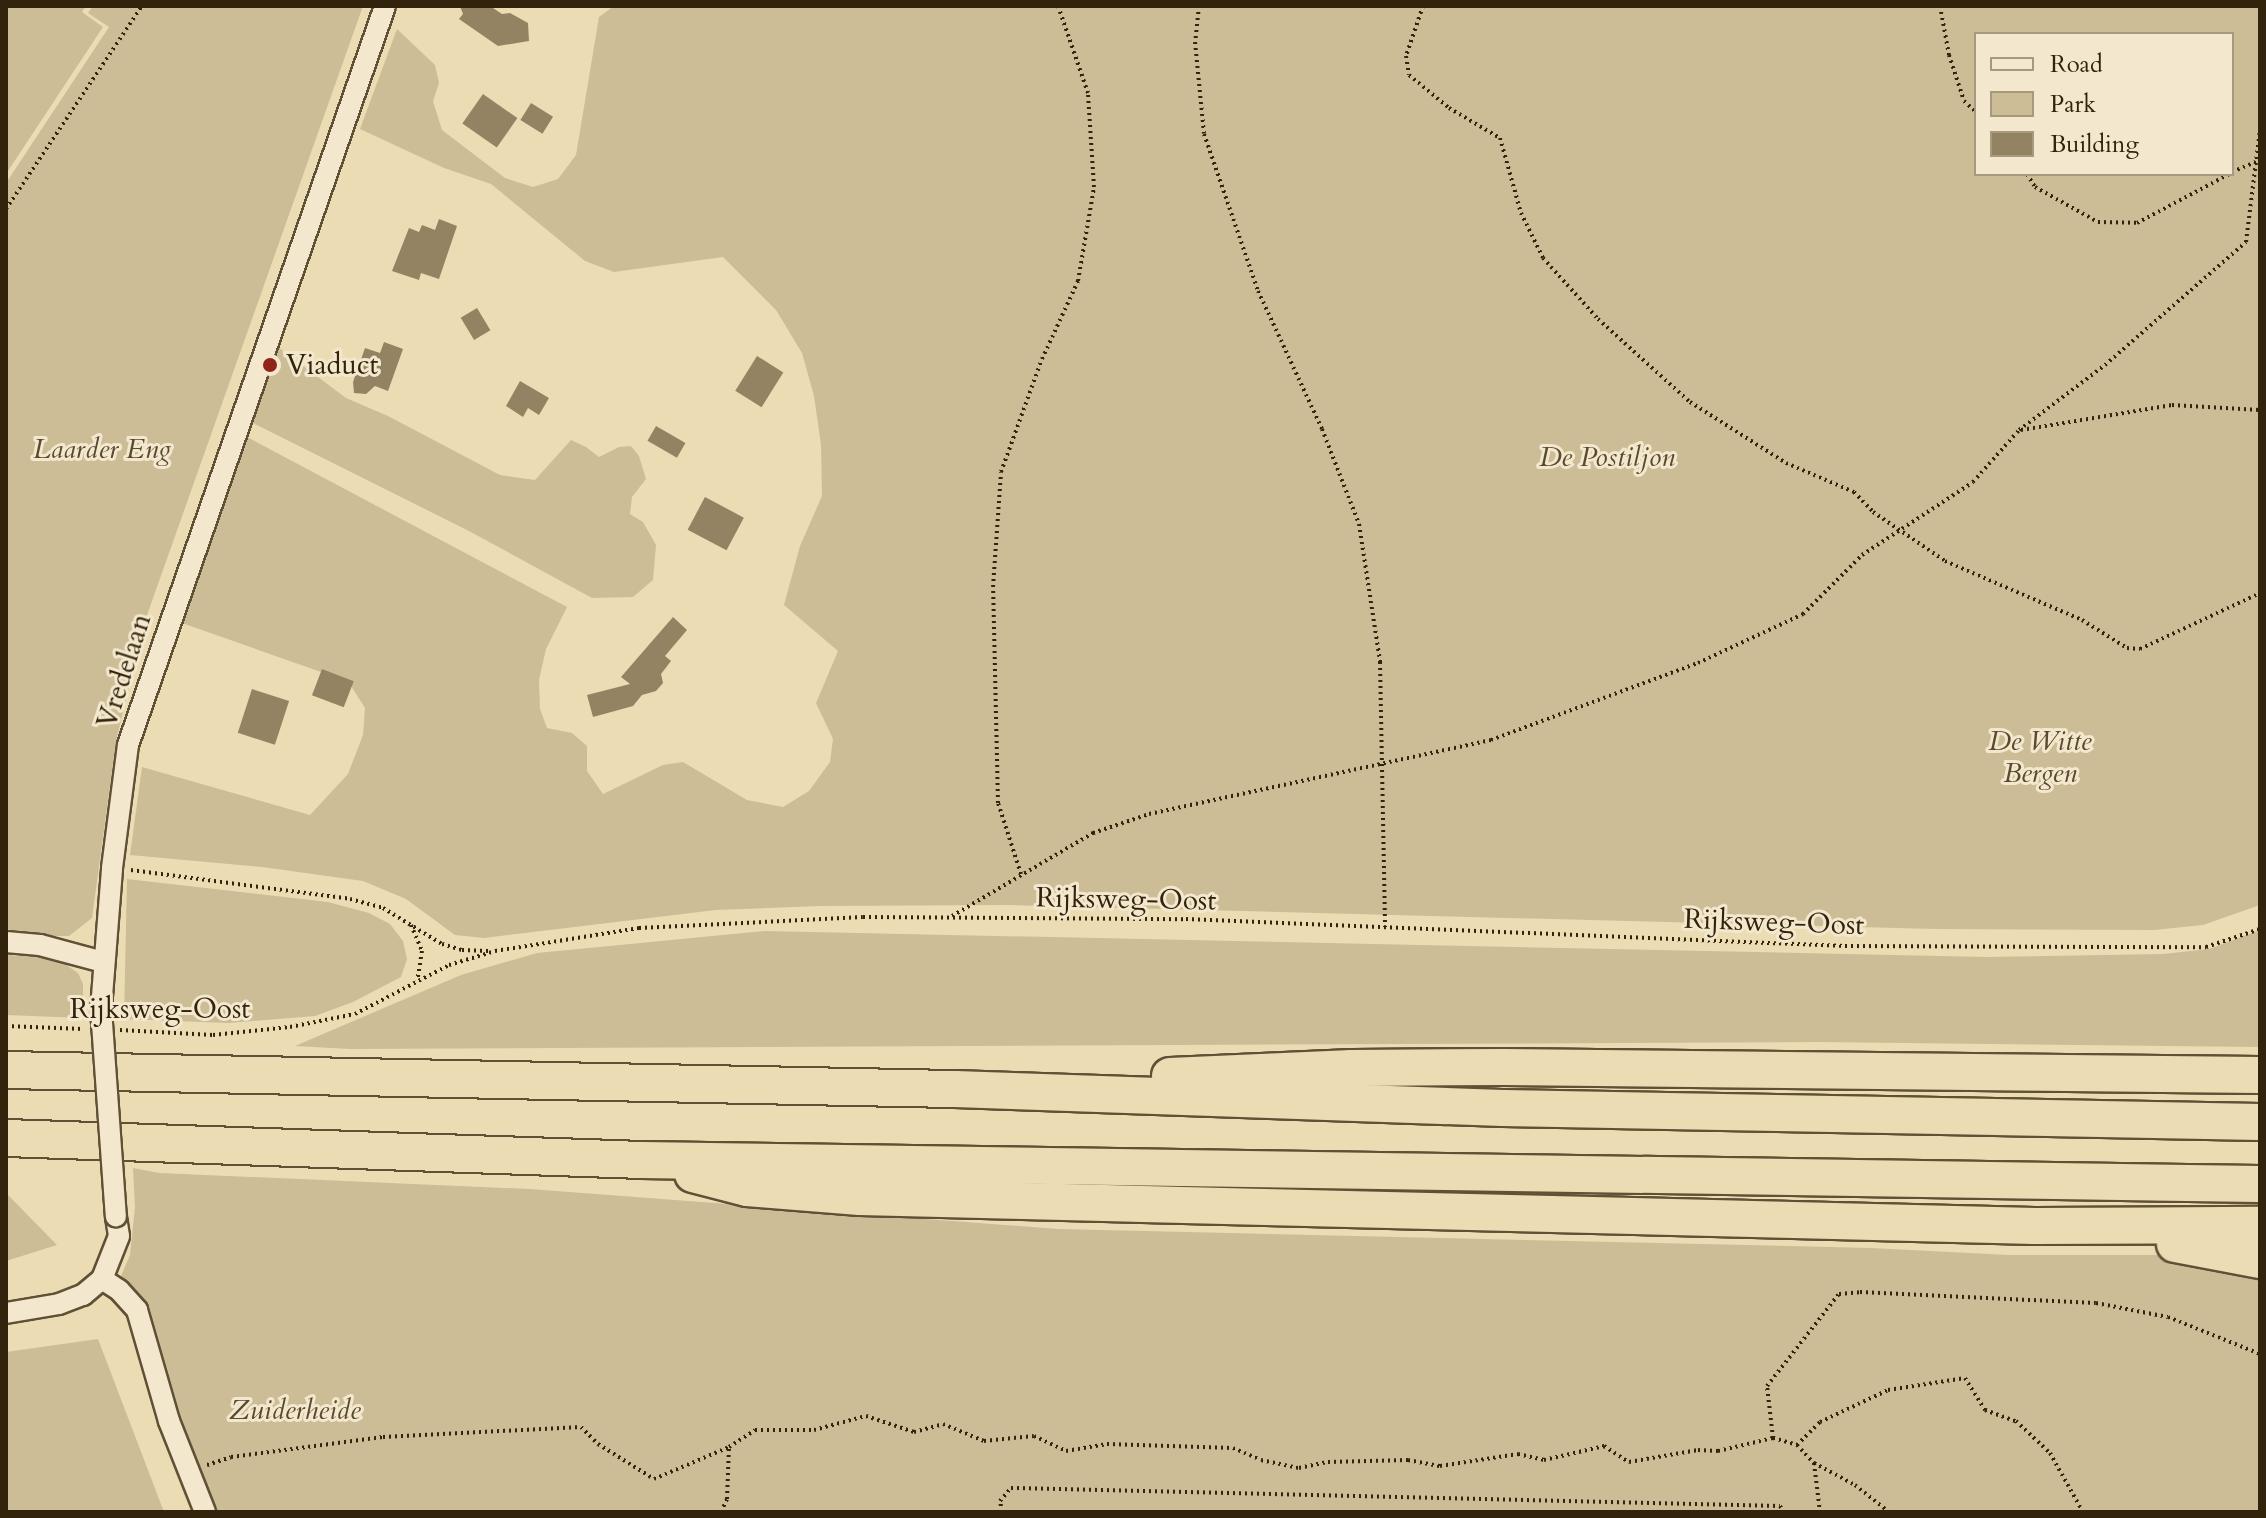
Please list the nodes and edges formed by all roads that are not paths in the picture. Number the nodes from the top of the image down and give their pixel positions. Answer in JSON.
{"nodes":[{"id":1,"x":385,"y":6,"type":"edge"},
{"id":2,"x":6,"y":942,"type":"edge"},
{"id":3,"x":103,"y":962,"type":"junction"},
{"id":4,"x":2260,"y":1066,"type":"edge"},
{"id":5,"x":6,"y":1070,"type":"edge"},
{"id":6,"x":2207,"y":1075,"type":"junction"},
{"id":7,"x":2260,"y":1075,"type":"edge"},
{"id":8,"x":955,"y":1089,"type":"junction"},
{"id":9,"x":2260,"y":1122,"type":"edge"},
{"id":10,"x":6,"y":1138,"type":"edge"},
{"id":11,"x":641,"y":1160,"type":"junction"},
{"id":12,"x":2260,"y":1184,"type":"edge"},
{"id":13,"x":2260,"y":1225,"type":"edge"},
{"id":14,"x":2035,"y":1226,"type":"junction"},
{"id":15,"x":2260,"y":1260,"type":"edge"},
{"id":16,"x":102,"y":1279,"type":"junction"},
{"id":17,"x":6,"y":1313,"type":"edge"},
{"id":18,"x":205,"y":1512,"type":"edge"}],
"edges":[{"from":1,"to":3,"type":"street","name":"Vredelaan"},
{"from":2,"to":3,"type":"street"},
{"from":3,"to":16,"type":"street","name":"Vredelaan","bridge":true},
{"from":4,"to":6,"type":"highway"},
{"from":5,"to":8,"type":"highway"},
{"from":6,"to":7,"type":"highway"},
{"from":6,"to":8,"type":"highway"},
{"from":8,"to":9,"type":"highway"},
{"from":10,"to":11,"type":"highway"},
{"from":11,"to":12,"type":"highway"},
{"from":11,"to":14,"type":"highway"},
{"from":13,"to":14,"type":"highway"},
{"from":14,"to":15,"type":"highway"},
{"from":16,"to":17,"type":"street"},
{"from":16,"to":18,"type":"street"}]}
